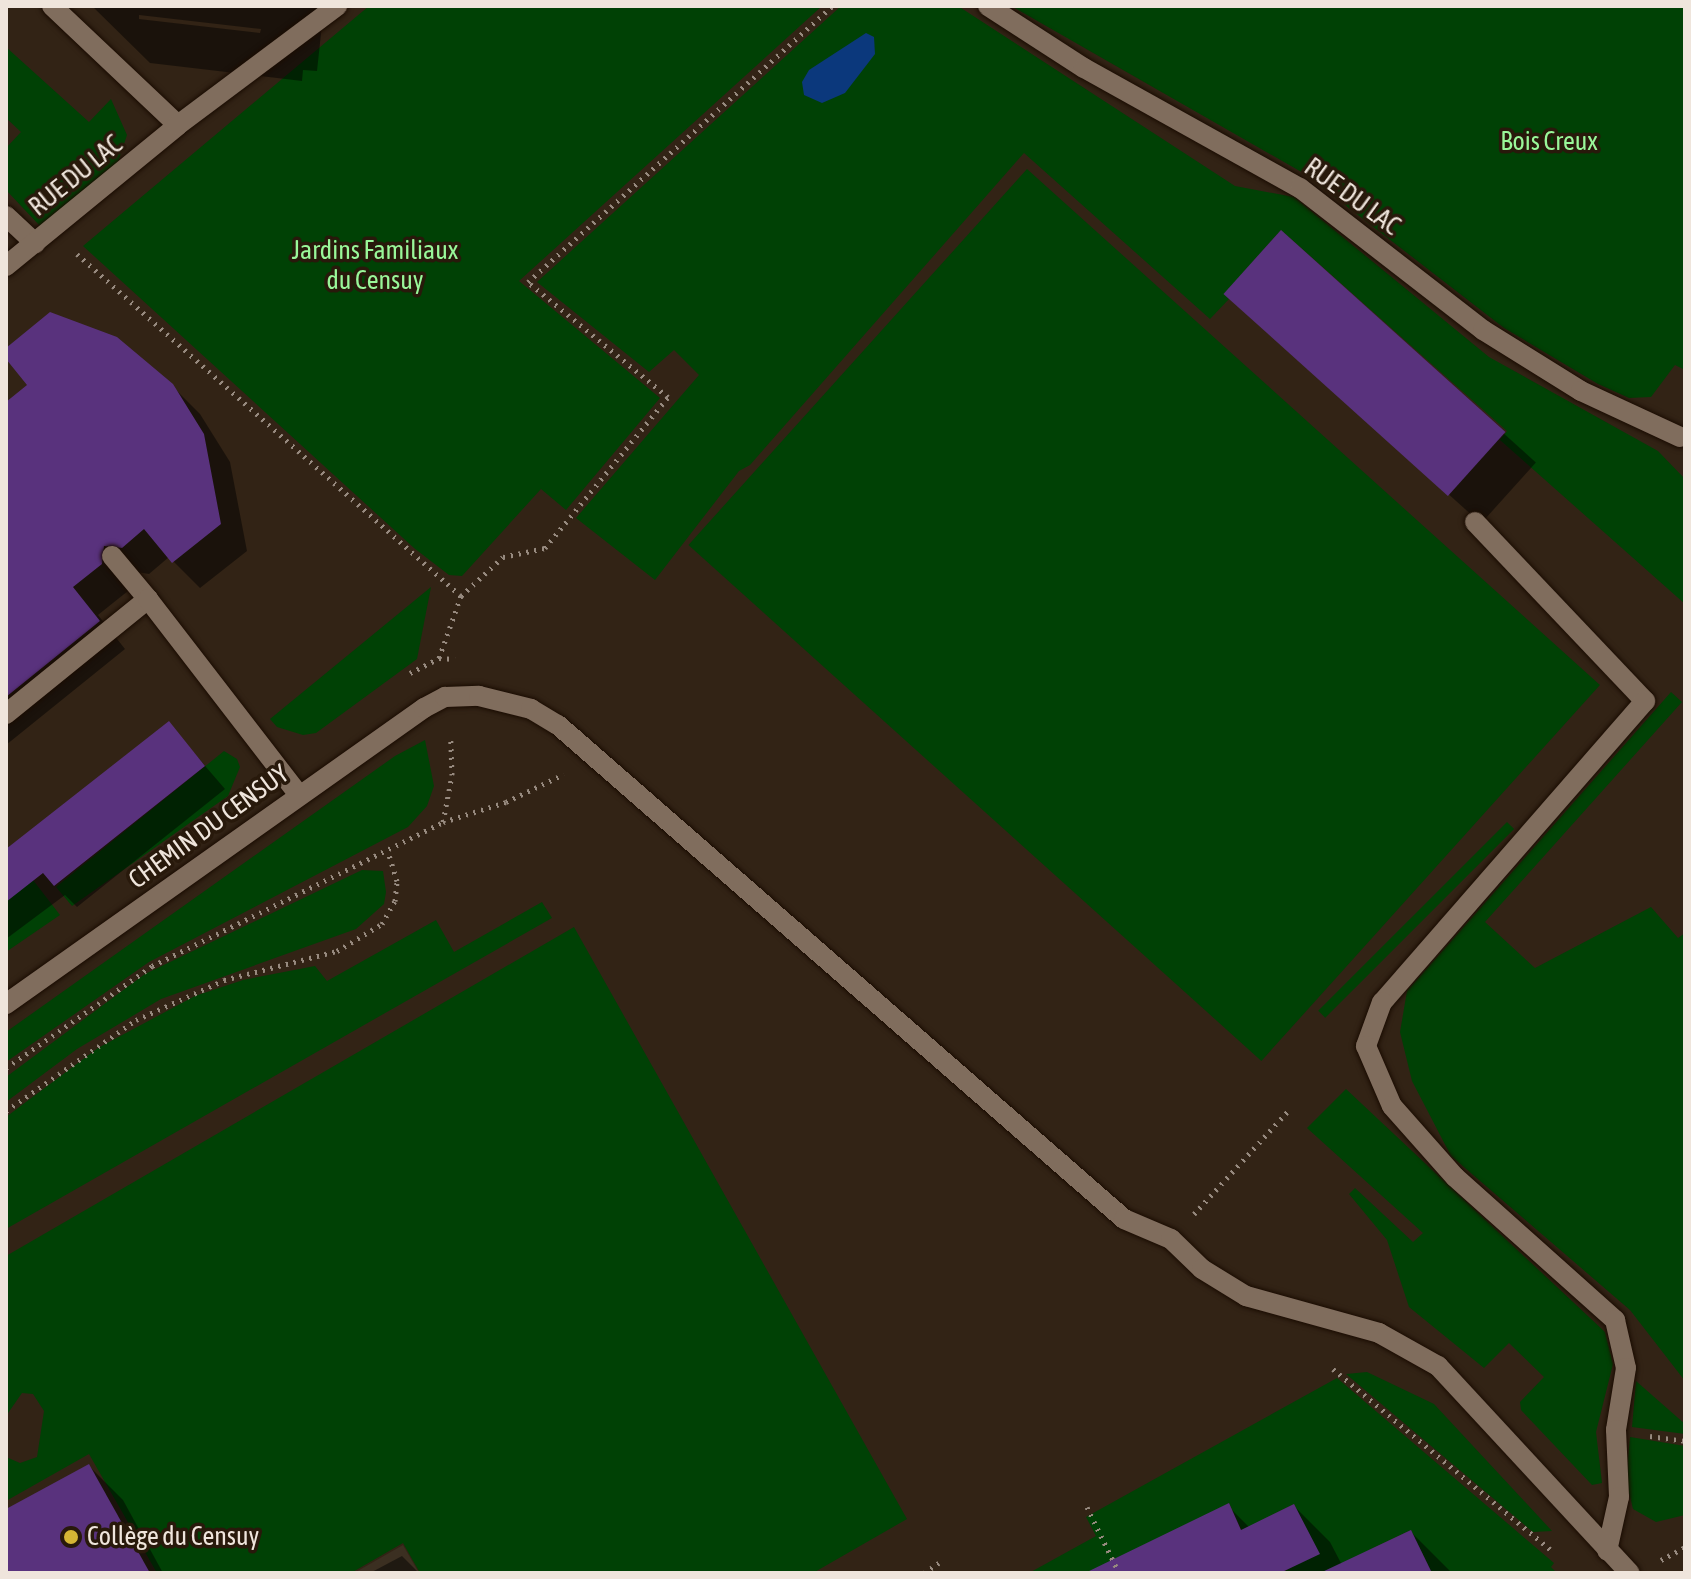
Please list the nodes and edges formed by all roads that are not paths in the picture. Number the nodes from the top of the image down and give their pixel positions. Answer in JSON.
{"nodes":[{"id":1,"x":52,"y":6,"type":"edge"},
{"id":2,"x":337,"y":6,"type":"edge"},
{"id":3,"x":988,"y":6,"type":"edge"},
{"id":4,"x":178,"y":125,"type":"junction"},
{"id":5,"x":6,"y":216,"type":"edge"},
{"id":6,"x":43,"y":237,"type":"junction"},
{"id":7,"x":6,"y":266,"type":"edge"},
{"id":8,"x":1680,"y":437,"type":"dead end"},
{"id":9,"x":1475,"y":522,"type":"dead end"},
{"id":10,"x":112,"y":556,"type":"dead end"},
{"id":11,"x":148,"y":599,"type":"junction"},
{"id":12,"x":6,"y":714,"type":"edge"},
{"id":13,"x":299,"y":795,"type":"junction"},
{"id":14,"x":6,"y":1004,"type":"edge"},
{"id":15,"x":1607,"y":1551,"type":"junction"},
{"id":16,"x":1630,"y":1573,"type":"edge"}],
"edges":[{"from":1,"to":4,"type":"street"},
{"from":2,"to":4,"type":"street","name":"RUE DU LAC"},
{"from":3,"to":8,"type":"street","name":"RUE DU LAC"},
{"from":4,"to":6,"type":"street","name":"RUE DU LAC"},
{"from":5,"to":6,"type":"street"},
{"from":6,"to":7,"type":"street","name":"RUE DU LAC"},
{"from":9,"to":15,"type":"street"},
{"from":10,"to":11,"type":"street"},
{"from":11,"to":12,"type":"street"},
{"from":11,"to":13,"type":"street"},
{"from":13,"to":14,"type":"street","name":"CHEMIN DU CENSUY"},
{"from":13,"to":15,"type":"street","name":"CHEMIN DU CENSUY"},
{"from":15,"to":16,"type":"street"}]}
